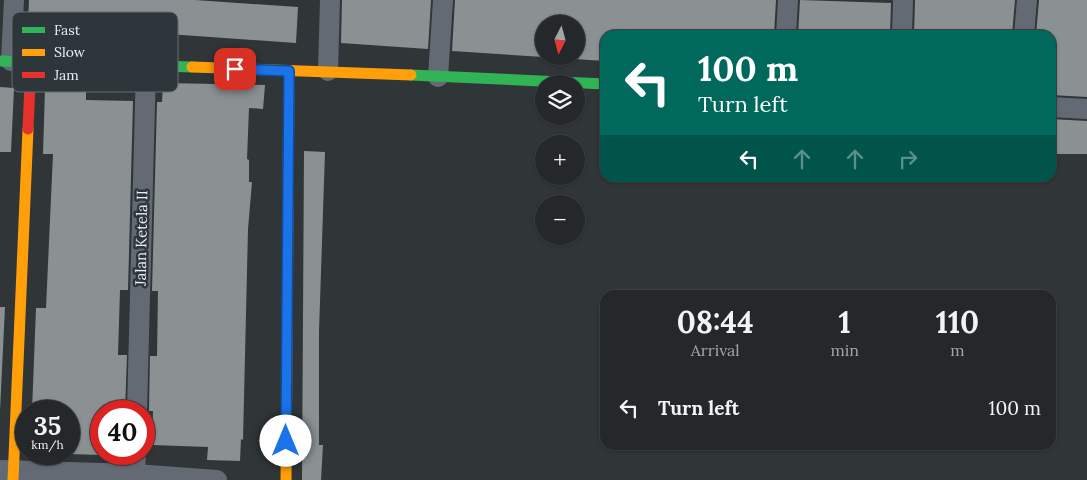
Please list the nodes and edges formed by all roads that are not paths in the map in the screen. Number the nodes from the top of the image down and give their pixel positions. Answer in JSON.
{"nodes":[{"id":1,"x":330,"y":0,"type":"edge"},
{"id":2,"x":444,"y":0,"type":"edge"},
{"id":3,"x":788,"y":0,"type":"edge"},
{"id":4,"x":903,"y":0,"type":"edge"},
{"id":5,"x":1027,"y":0,"type":"edge"},
{"id":6,"x":12,"y":15,"type":"edge"},
{"id":7,"x":786,"y":30,"type":"edge"},
{"id":8,"x":902,"y":30,"type":"edge"},
{"id":9,"x":1024,"y":30,"type":"edge"},
{"id":10,"x":6,"y":61,"type":"edge"},
{"id":11,"x":178,"y":67,"type":"edge"},
{"id":12,"x":289,"y":71,"type":"junction"},
{"id":13,"x":328,"y":71,"type":"junction"},
{"id":14,"x":438,"y":77,"type":"junction"},
{"id":15,"x":600,"y":84,"type":"edge"},
{"id":16,"x":29,"y":92,"type":"edge"},
{"id":17,"x":145,"y":92,"type":"edge"},
{"id":18,"x":1056,"y":107,"type":"edge"},
{"id":19,"x":1087,"y":109,"type":"edge"},
{"id":20,"x":137,"y":400,"type":"edge"},
{"id":21,"x":136,"y":465,"type":"edge"},
{"id":22,"x":9,"y":474,"type":"edge"},
{"id":23,"x":136,"y":474,"type":"junction"},
{"id":24,"x":217,"y":480,"type":"edge"},
{"id":25,"x":286,"y":480,"type":"edge"}],
"edges":[{"from":1,"to":13,"type":"street"},
{"from":2,"to":14,"type":"street"},
{"from":3,"to":7,"type":"street"},
{"from":4,"to":8,"type":"street"},
{"from":5,"to":9,"type":"street"},
{"from":6,"to":10,"type":"street"},
{"from":11,"to":12,"type":"street"},
{"from":12,"to":13,"type":"street"},
{"from":12,"to":25,"type":"street"},
{"from":13,"to":14,"type":"street"},
{"from":14,"to":15,"type":"street"},
{"from":16,"to":22,"type":"street"},
{"from":17,"to":20,"type":"street","name":"Jalan Ketela II"},
{"from":18,"to":19,"type":"street"},
{"from":21,"to":23,"type":"street"},
{"from":22,"to":23,"type":"street"},
{"from":23,"to":24,"type":"street"}]}
